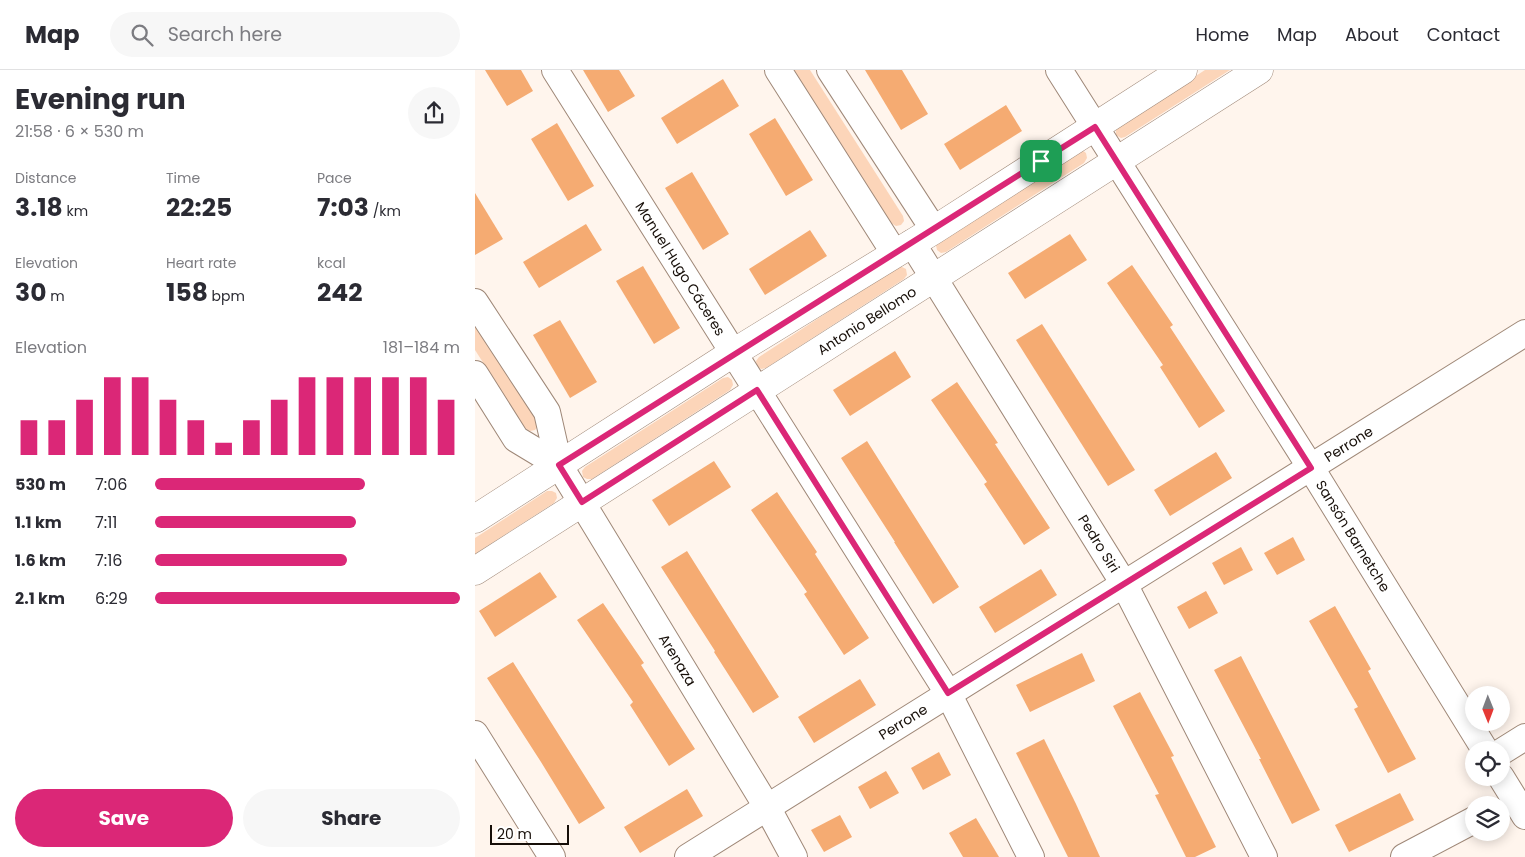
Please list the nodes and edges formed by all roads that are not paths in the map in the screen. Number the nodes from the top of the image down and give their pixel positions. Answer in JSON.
{"nodes":[{"id":1,"x":555,"y":70,"type":"edge"},
{"id":2,"x":778,"y":70,"type":"edge"},
{"id":3,"x":830,"y":70,"type":"edge"},
{"id":4,"x":1059,"y":70,"type":"edge"},
{"id":5,"x":1183,"y":70,"type":"edge"},
{"id":6,"x":1259,"y":70,"type":"edge"},
{"id":7,"x":1095,"y":127,"type":"junction"},
{"id":8,"x":1116,"y":161,"type":"junction"},
{"id":9,"x":914,"y":242,"type":"junction"},
{"id":10,"x":933,"y":278,"type":"junction"},
{"id":11,"x":475,"y":302,"type":"edge"},
{"id":12,"x":1525,"y":333,"type":"edge"},
{"id":13,"x":733,"y":353,"type":"junction"},
{"id":14,"x":475,"y":374,"type":"edge"},
{"id":15,"x":757,"y":390,"type":"junction"},
{"id":16,"x":559,"y":465,"type":"junction"},
{"id":17,"x":1311,"y":468,"type":"junction"},
{"id":18,"x":582,"y":502,"type":"junction"},
{"id":19,"x":475,"y":519,"type":"edge"},
{"id":20,"x":475,"y":571,"type":"edge"},
{"id":21,"x":1124,"y":584,"type":"junction"},
{"id":22,"x":948,"y":693,"type":"junction"},
{"id":23,"x":475,"y":734,"type":"edge"},
{"id":24,"x":1525,"y":737,"type":"edge"},
{"id":25,"x":1479,"y":741,"type":"edge"},
{"id":26,"x":1510,"y":746,"type":"edge"},
{"id":27,"x":1505,"y":786,"type":"edge"},
{"id":28,"x":767,"y":807,"type":"junction"},
{"id":29,"x":1513,"y":807,"type":"edge"},
{"id":30,"x":1465,"y":825,"type":"edge"},
{"id":31,"x":553,"y":857,"type":"edge"},
{"id":32,"x":688,"y":857,"type":"edge"},
{"id":33,"x":794,"y":857,"type":"edge"},
{"id":34,"x":1031,"y":857,"type":"edge"},
{"id":35,"x":1264,"y":857,"type":"edge"},
{"id":36,"x":1404,"y":857,"type":"edge"}],
"edges":[{"from":1,"to":13,"type":"street","name":"Manuel Hugo Cáceres"},
{"from":2,"to":9,"type":"street"},
{"from":3,"to":9,"type":"street"},
{"from":4,"to":7,"type":"street","name":"Sansón Barnetche"},
{"from":5,"to":7,"type":"street"},
{"from":6,"to":8,"type":"street","name":"Antonio Bellomo"},
{"from":7,"to":8,"type":"street","name":"Sansón Barnetche"},
{"from":7,"to":9,"type":"street"},
{"from":8,"to":10,"type":"street","name":"Antonio Bellomo"},
{"from":8,"to":17,"type":"street","name":"Sansón Barnetche"},
{"from":9,"to":10,"type":"street","name":"Pedro Siri"},
{"from":9,"to":13,"type":"street"},
{"from":10,"to":15,"type":"street","name":"Antonio Bellomo"},
{"from":10,"to":21,"type":"street","name":"Pedro Siri"},
{"from":11,"to":16,"type":"street","name":"Arenaza"},
{"from":12,"to":17,"type":"street","name":"Perrone"},
{"from":13,"to":15,"type":"street","name":"Manuel Hugo Cáceres"},
{"from":13,"to":16,"type":"street"},
{"from":14,"to":16,"type":"street","name":"Arenaza"},
{"from":15,"to":18,"type":"street","name":"Antonio Bellomo"},
{"from":15,"to":22,"type":"street","name":"Manuel Hugo Cáceres"},
{"from":16,"to":18,"type":"street","name":"Arenaza"},
{"from":16,"to":19,"type":"street"},
{"from":17,"to":21,"type":"street","name":"Perrone"},
{"from":17,"to":25,"type":"street","name":"Sansón Barnetche"},
{"from":18,"to":20,"type":"street","name":"Antonio Bellomo"},
{"from":18,"to":28,"type":"street","name":"Arenaza"},
{"from":21,"to":22,"type":"street","name":"Perrone"},
{"from":21,"to":35,"type":"street","name":"Pedro Siri"},
{"from":22,"to":28,"type":"street","name":"Perrone"},
{"from":22,"to":34,"type":"street","name":"Manuel Hugo Cáceres"},
{"from":23,"to":31,"type":"street"},
{"from":24,"to":26,"type":"street"},
{"from":27,"to":29,"type":"street"},
{"from":28,"to":32,"type":"street","name":"Perrone"},
{"from":28,"to":33,"type":"street","name":"Arenaza"},
{"from":30,"to":36,"type":"street"}]}
